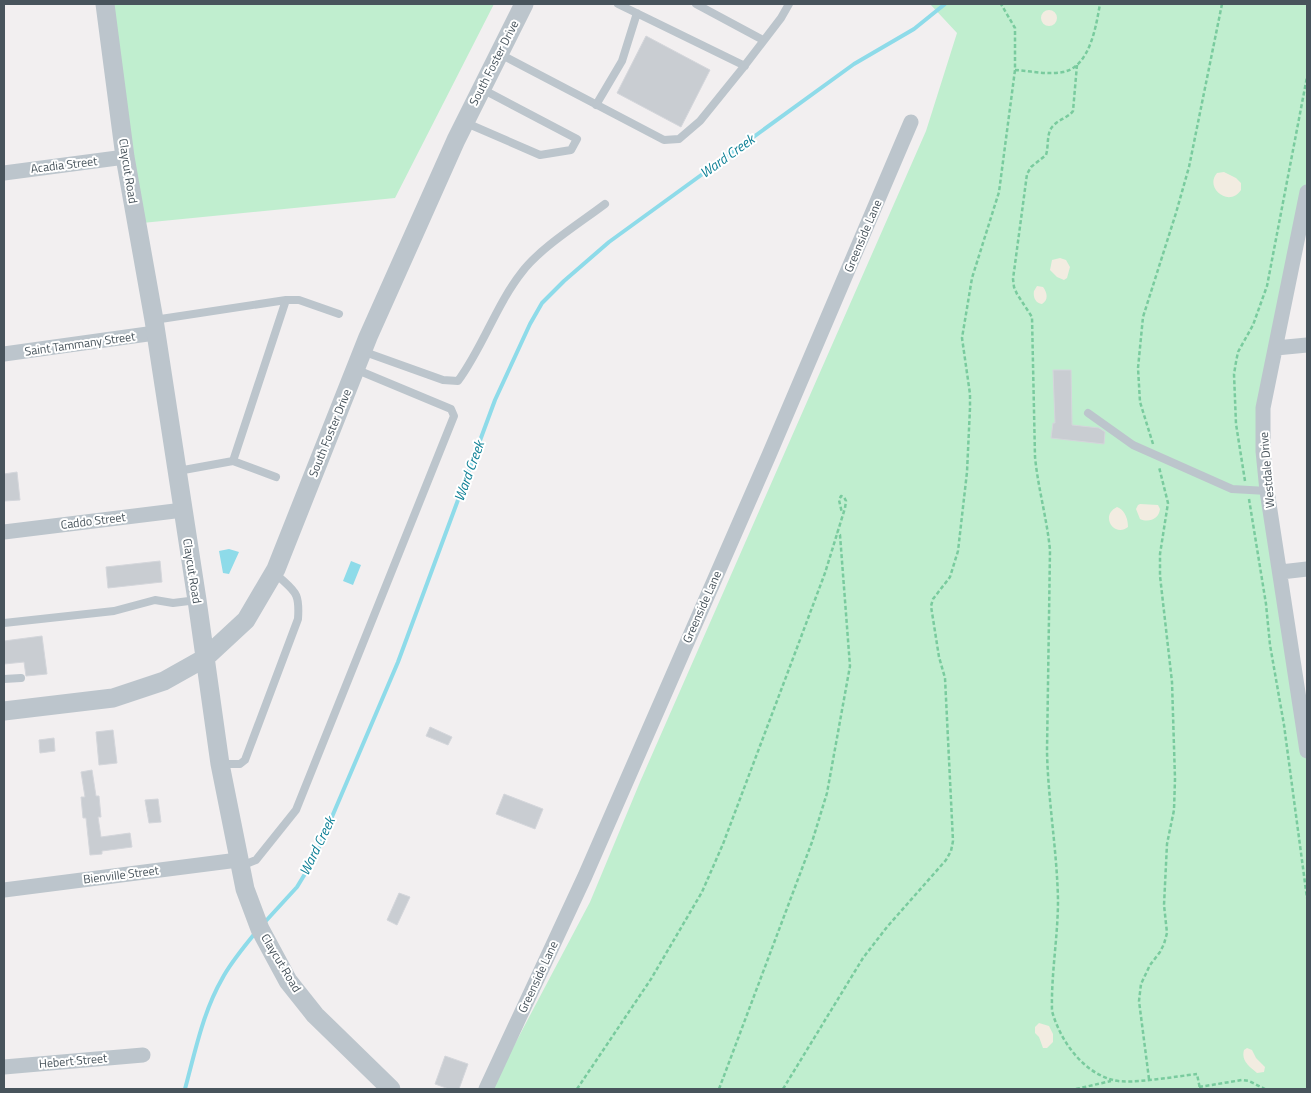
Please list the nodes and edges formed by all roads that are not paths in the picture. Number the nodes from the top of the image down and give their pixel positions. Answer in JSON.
{"nodes":[{"id":1,"x":105,"y":4,"type":"edge"},
{"id":2,"x":524,"y":4,"type":"edge"},
{"id":3,"x":618,"y":4,"type":"edge"},
{"id":4,"x":696,"y":4,"type":"edge"},
{"id":5,"x":789,"y":4,"type":"edge"},
{"id":6,"x":637,"y":13,"type":"junction"},
{"id":7,"x":763,"y":40,"type":"junction"},
{"id":8,"x":499,"y":54,"type":"junction"},
{"id":9,"x":744,"y":66,"type":"junction"},
{"id":10,"x":482,"y":88,"type":"junction"},
{"id":11,"x":596,"y":105,"type":"junction"},
{"id":12,"x":464,"y":122,"type":"junction"},
{"id":13,"x":911,"y":122,"type":"dead end"},
{"id":14,"x":125,"y":157,"type":"junction"},
{"id":15,"x":4,"y":172,"type":"edge"},
{"id":16,"x":1307,"y":192,"type":"edge"},
{"id":17,"x":605,"y":204,"type":"dead end"},
{"id":18,"x":286,"y":300,"type":"junction"},
{"id":19,"x":339,"y":314,"type":"dead end"},
{"id":20,"x":154,"y":327,"type":"junction"},
{"id":21,"x":1307,"y":345,"type":"edge"},
{"id":22,"x":1276,"y":348,"type":"junction"},
{"id":23,"x":362,"y":351,"type":"junction"},
{"id":24,"x":4,"y":354,"type":"edge"},
{"id":25,"x":355,"y":369,"type":"junction"},
{"id":26,"x":1088,"y":413,"type":"dead end"},
{"id":27,"x":233,"y":461,"type":"junction"},
{"id":28,"x":176,"y":471,"type":"junction"},
{"id":29,"x":276,"y":477,"type":"dead end"},
{"id":30,"x":1267,"y":491,"type":"junction"},
{"id":31,"x":182,"y":510,"type":"junction"},
{"id":32,"x":4,"y":532,"type":"edge"},
{"id":33,"x":1307,"y":569,"type":"edge"},
{"id":34,"x":274,"y":572,"type":"junction"},
{"id":35,"x":1281,"y":572,"type":"junction"},
{"id":36,"x":196,"y":600,"type":"junction"},
{"id":37,"x":4,"y":623,"type":"edge"},
{"id":38,"x":205,"y":658,"type":"junction"},
{"id":39,"x":21,"y":678,"type":"dead end"},
{"id":40,"x":4,"y":679,"type":"edge"},
{"id":41,"x":4,"y":711,"type":"edge"},
{"id":42,"x":1307,"y":751,"type":"edge"},
{"id":43,"x":220,"y":764,"type":"junction"},
{"id":44,"x":239,"y":863,"type":"junction"},
{"id":45,"x":4,"y":890,"type":"edge"},
{"id":46,"x":143,"y":1055,"type":"dead end"},
{"id":47,"x":4,"y":1067,"type":"edge"},
{"id":48,"x":392,"y":1089,"type":"edge"},
{"id":49,"x":486,"y":1089,"type":"edge"}],
"edges":[{"from":1,"to":14,"type":"street","name":"Claycut Road"},
{"from":2,"to":8,"type":"street","name":"South Foster Drive"},
{"from":3,"to":6,"type":"lane"},
{"from":4,"to":7,"type":"lane"},
{"from":5,"to":7,"type":"lane"},
{"from":6,"to":9,"type":"lane"},
{"from":6,"to":11,"type":"lane"},
{"from":7,"to":9,"type":"lane"},
{"from":8,"to":10,"type":"street","name":"South Foster Drive"},
{"from":8,"to":11,"type":"lane"},
{"from":9,"to":11,"type":"lane"},
{"from":10,"to":12,"type":"street","name":"South Foster Drive"},
{"from":10,"to":12,"type":"lane"},
{"from":12,"to":23,"type":"street","name":"South Foster Drive"},
{"from":13,"to":49,"type":"street","name":"Greenside Lane"},
{"from":14,"to":15,"type":"street","name":"Acadia Street"},
{"from":14,"to":20,"type":"street","name":"Claycut Road"},
{"from":16,"to":22,"type":"street","name":"Westdale Drive"},
{"from":17,"to":23,"type":"lane"},
{"from":18,"to":19,"type":"lane"},
{"from":18,"to":20,"type":"lane"},
{"from":18,"to":27,"type":"lane"},
{"from":20,"to":24,"type":"street","name":"Saint Tammany Street"},
{"from":20,"to":28,"type":"street","name":"Claycut Road"},
{"from":21,"to":22,"type":"street"},
{"from":22,"to":30,"type":"street","name":"Westdale Drive"},
{"from":23,"to":25,"type":"street","name":"South Foster Drive"},
{"from":25,"to":34,"type":"street","name":"South Foster Drive"},
{"from":25,"to":44,"type":"lane"},
{"from":26,"to":30,"type":"lane"},
{"from":27,"to":28,"type":"lane"},
{"from":27,"to":29,"type":"lane"},
{"from":28,"to":31,"type":"street","name":"Claycut Road"},
{"from":30,"to":35,"type":"street","name":"Westdale Drive"},
{"from":31,"to":32,"type":"street","name":"Caddo Street"},
{"from":31,"to":36,"type":"street","name":"Claycut Road"},
{"from":33,"to":35,"type":"street"},
{"from":34,"to":38,"type":"street","name":"South Foster Drive"},
{"from":34,"to":43,"type":"lane"},
{"from":35,"to":42,"type":"street","name":"Westdale Drive"},
{"from":36,"to":37,"type":"lane"},
{"from":36,"to":38,"type":"street","name":"Claycut Road"},
{"from":38,"to":41,"type":"street","name":"South Foster Drive"},
{"from":38,"to":43,"type":"street","name":"Claycut Road"},
{"from":39,"to":40,"type":"lane"},
{"from":43,"to":44,"type":"street","name":"Claycut Road"},
{"from":44,"to":45,"type":"street","name":"Bienville Street"},
{"from":44,"to":48,"type":"street","name":"Claycut Road"},
{"from":46,"to":47,"type":"street","name":"Hebert Street"}]}
